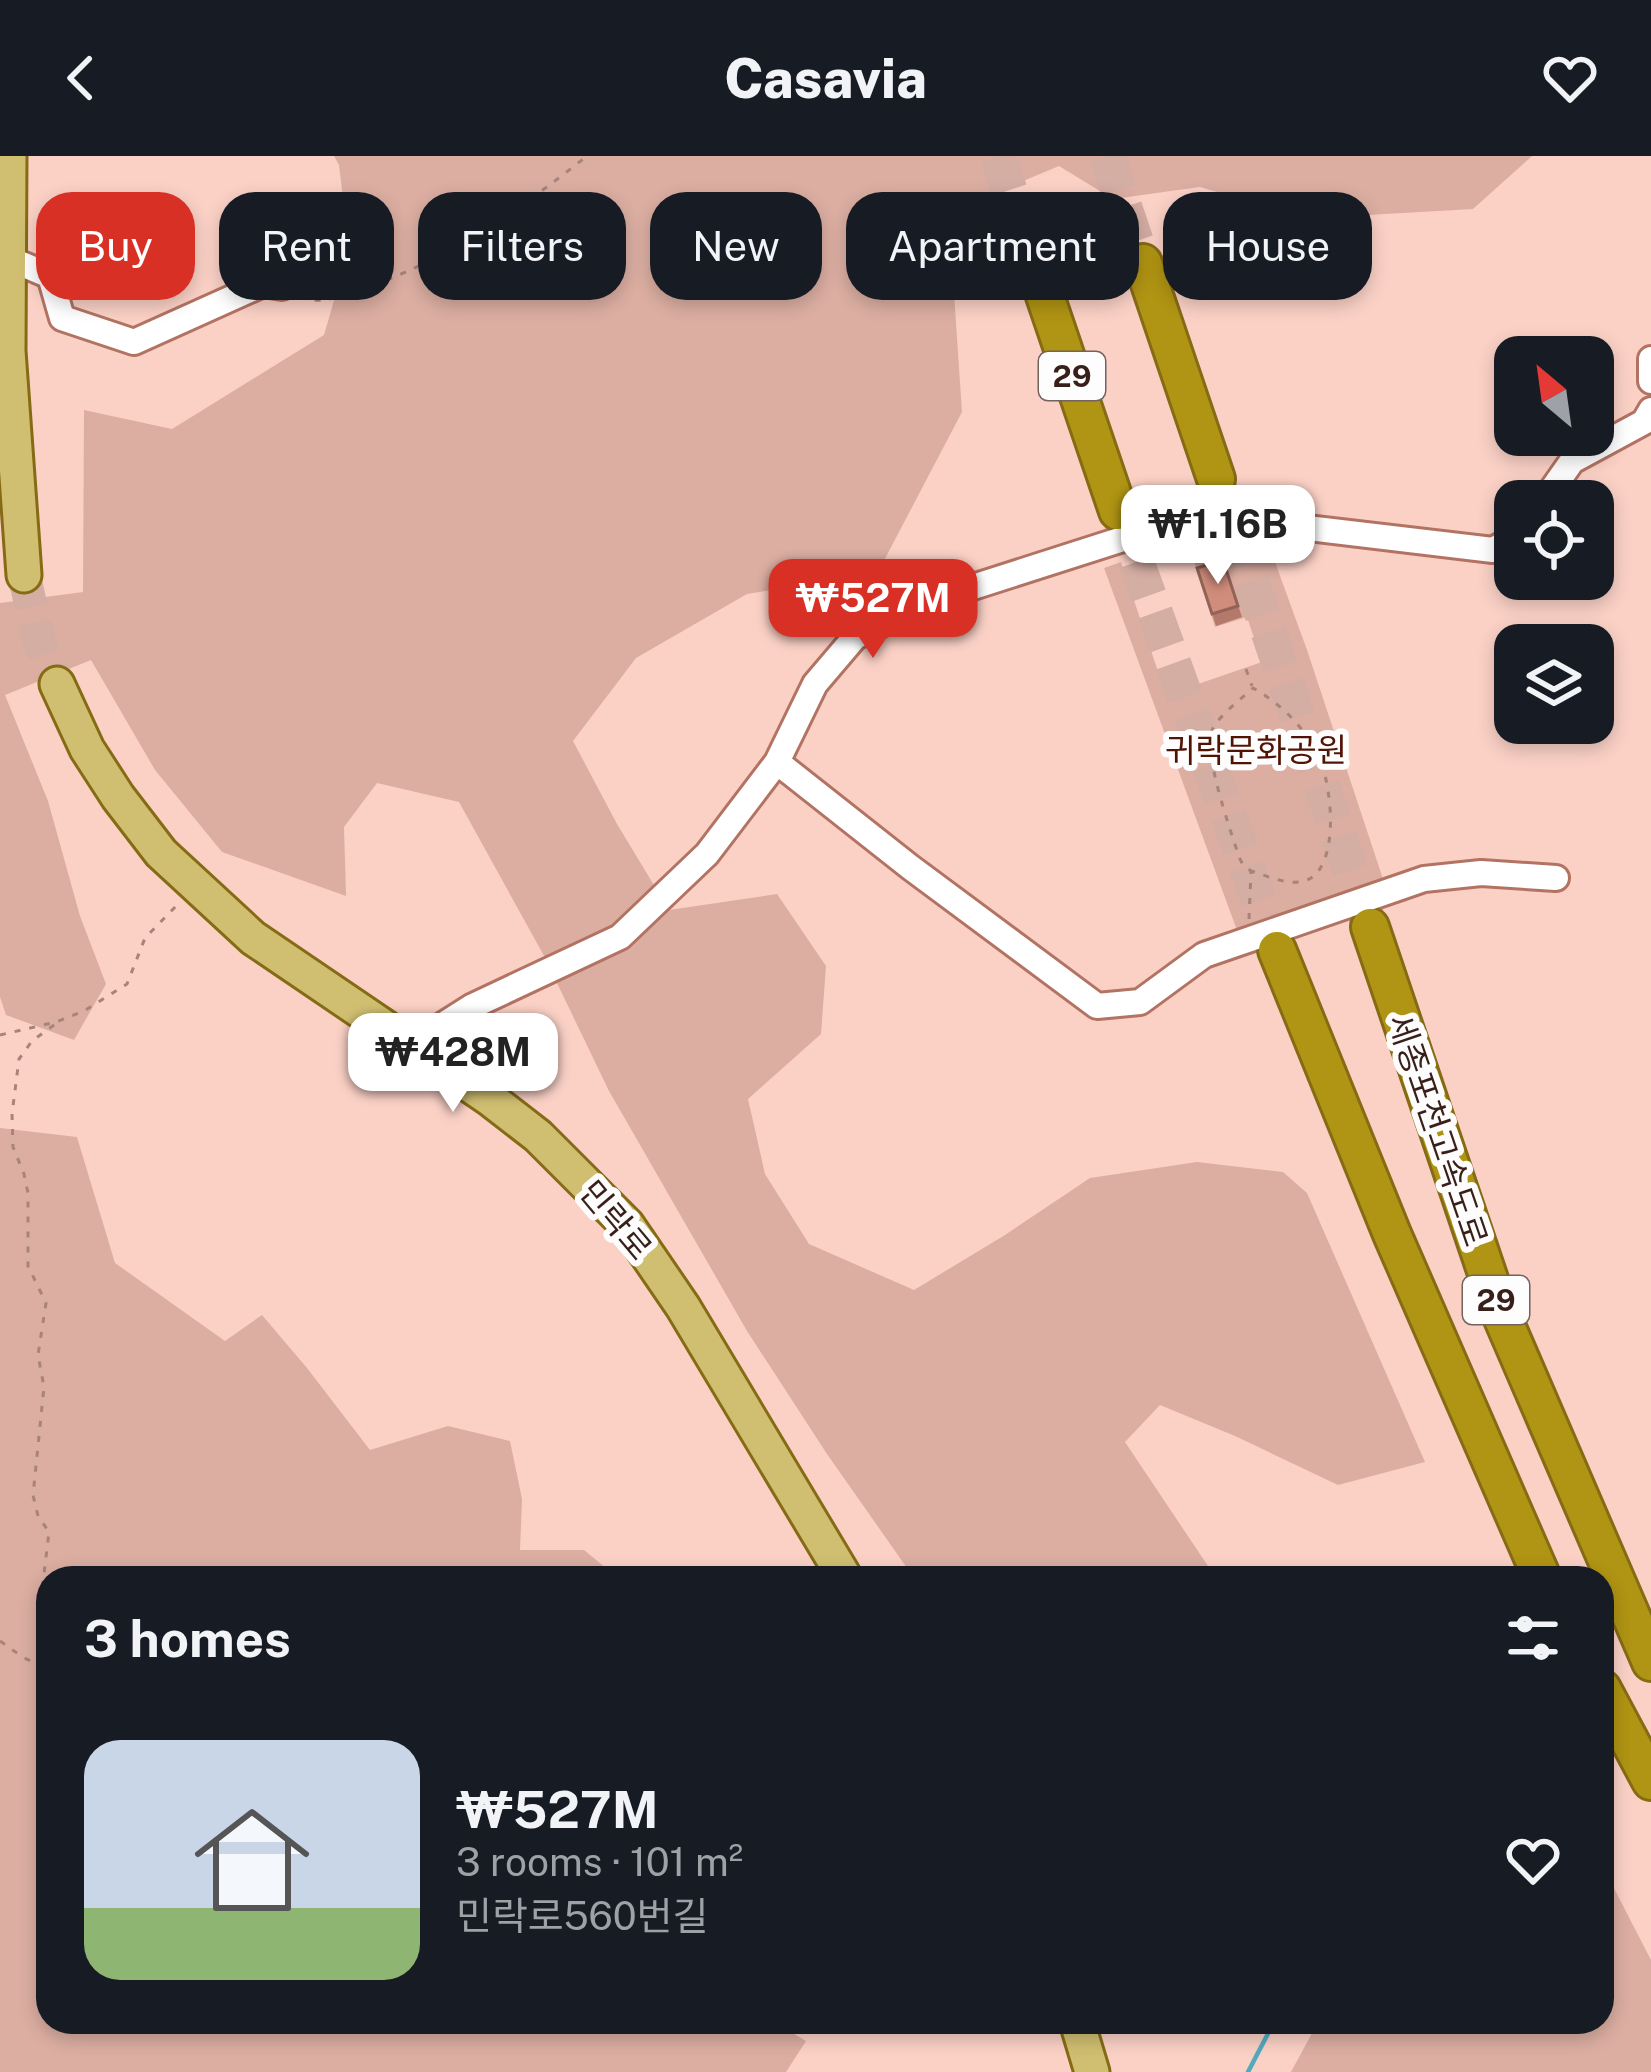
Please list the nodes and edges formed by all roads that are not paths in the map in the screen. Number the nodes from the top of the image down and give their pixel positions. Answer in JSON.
{"nodes":[{"id":1,"x":9,"y":156,"type":"edge"},
{"id":2,"x":10,"y":259,"type":"junction"},
{"id":3,"x":1142,"y":263,"type":"tunnel mouth"},
{"id":4,"x":227,"y":300,"type":"edge"},
{"id":5,"x":1046,"y":300,"type":"edge"},
{"id":6,"x":1651,"y":359,"type":"edge"},
{"id":7,"x":1651,"y":381,"type":"edge"},
{"id":8,"x":1651,"y":410,"type":"edge"},
{"id":9,"x":1216,"y":478,"type":"tunnel mouth"},
{"id":10,"x":1559,"y":480,"type":"edge"},
{"id":11,"x":1118,"y":512,"type":"tunnel mouth"},
{"id":12,"x":1494,"y":549,"type":"edge"},
{"id":13,"x":24,"y":575,"type":"tunnel mouth"},
{"id":14,"x":57,"y":684,"type":"tunnel mouth"},
{"id":15,"x":777,"y":763,"type":"junction"},
{"id":16,"x":1556,"y":878,"type":"dead end"},
{"id":17,"x":1370,"y":927,"type":"tunnel mouth"},
{"id":18,"x":1263,"y":944,"type":"junction"},
{"id":19,"x":423,"y":1053,"type":"junction"},
{"id":20,"x":838,"y":1566,"type":"edge"},
{"id":21,"x":1537,"y":1566,"type":"edge"},
{"id":22,"x":1610,"y":1566,"type":"edge"},
{"id":23,"x":1614,"y":1576,"type":"edge"},
{"id":24,"x":1651,"y":1662,"type":"edge"},
{"id":25,"x":1614,"y":1712,"type":"edge"},
{"id":26,"x":1651,"y":1781,"type":"edge"},
{"id":27,"x":1081,"y":2034,"type":"edge"},
{"id":28,"x":1092,"y":2072,"type":"edge"}],
"edges":[{"from":1,"to":2,"type":"main road"},
{"from":2,"to":4,"type":"street"},
{"from":2,"to":13,"type":"main road"},
{"from":3,"to":9,"type":"highway"},
{"from":5,"to":11,"type":"highway","number":"29"},
{"from":6,"to":7,"type":"street"},
{"from":8,"to":10,"type":"street"},
{"from":12,"to":15,"type":"street"},
{"from":14,"to":19,"type":"main road","name":"민락로"},
{"from":15,"to":18,"type":"street"},
{"from":15,"to":19,"type":"street"},
{"from":16,"to":18,"type":"street"},
{"from":17,"to":22,"type":"highway","name":"세종포천고속도로","number":"29"},
{"from":18,"to":21,"type":"highway","number":"29"},
{"from":19,"to":20,"type":"main road","name":"민락로"},
{"from":23,"to":24,"type":"highway","name":"세종포천고속도로","number":"29"},
{"from":25,"to":26,"type":"highway"},
{"from":27,"to":28,"type":"main road"}]}
